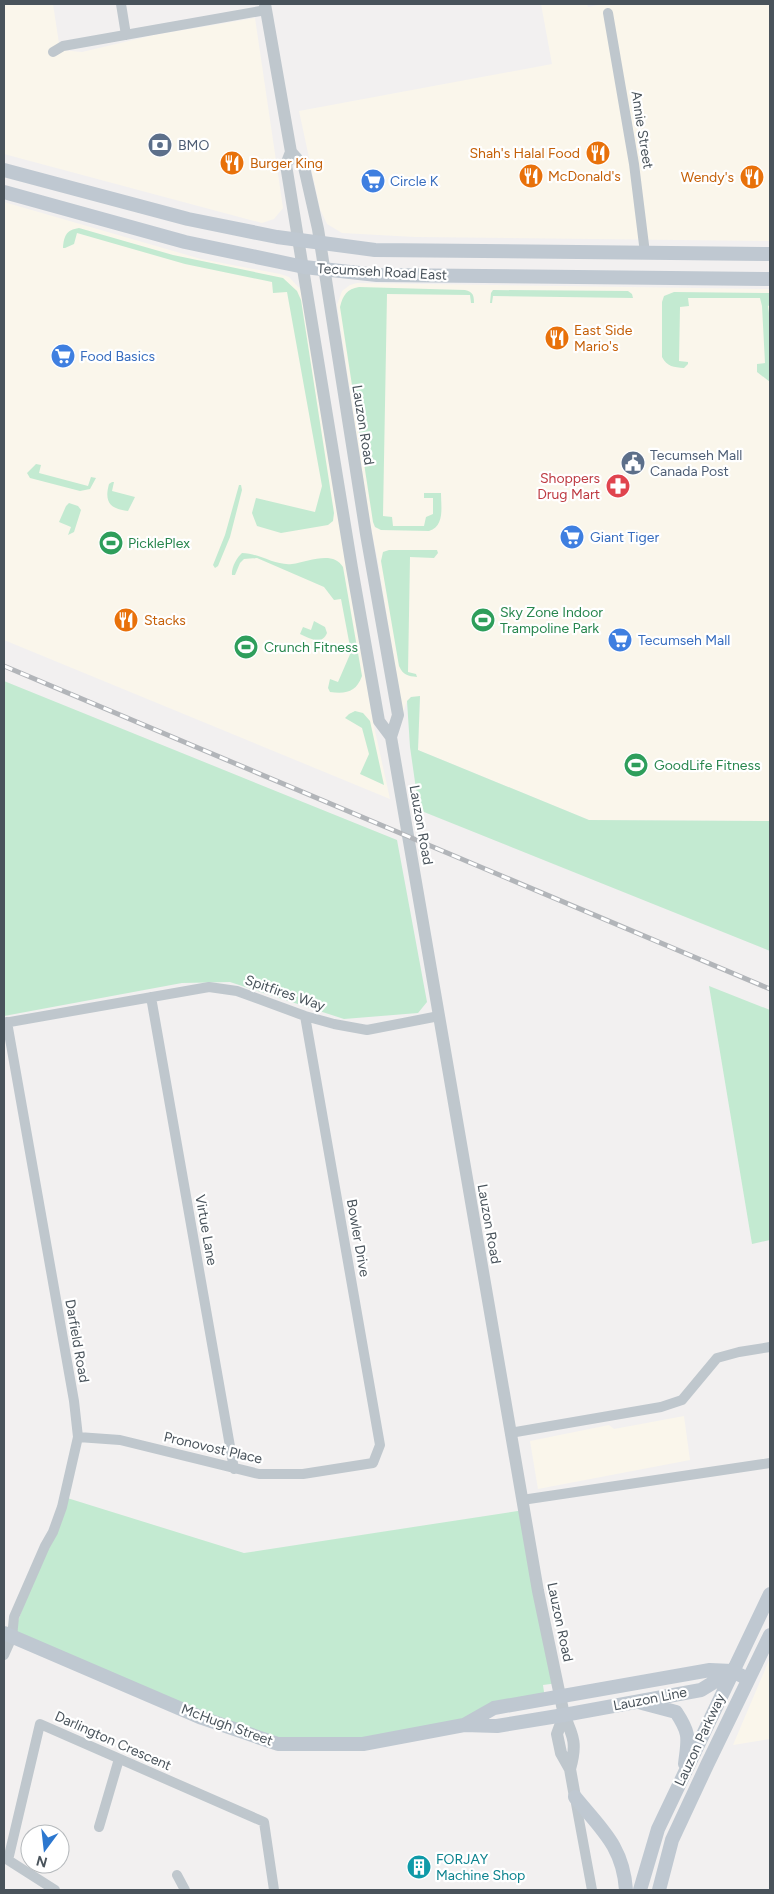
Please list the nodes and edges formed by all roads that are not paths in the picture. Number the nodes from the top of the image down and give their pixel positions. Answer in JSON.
{"nodes":[{"id":1,"x":121,"y":4,"type":"edge"},
{"id":2,"x":265,"y":7,"type":"edge"},
{"id":3,"x":608,"y":12,"type":"dead end"},
{"id":4,"x":126,"y":35,"type":"junction"},
{"id":5,"x":53,"y":52,"type":"dead end"},
{"id":6,"x":291,"y":152,"type":"junction"},
{"id":7,"x":4,"y":170,"type":"edge"},
{"id":8,"x":4,"y":192,"type":"edge"},
{"id":9,"x":299,"y":240,"type":"junction"},
{"id":10,"x":320,"y":243,"type":"junction"},
{"id":11,"x":645,"y":253,"type":"junction"},
{"id":12,"x":770,"y":254,"type":"edge"},
{"id":13,"x":304,"y":267,"type":"junction"},
{"id":14,"x":323,"y":270,"type":"junction"},
{"id":15,"x":770,"y":279,"type":"edge"},
{"id":16,"x":391,"y":737,"type":"junction"},
{"id":17,"x":152,"y":996,"type":"junction"},
{"id":18,"x":305,"y":1016,"type":"junction"},
{"id":19,"x":439,"y":1016,"type":"junction"},
{"id":20,"x":5,"y":1022,"type":"edge"},
{"id":21,"x":770,"y":1347,"type":"edge"},
{"id":22,"x":510,"y":1433,"type":"junction"},
{"id":23,"x":78,"y":1436,"type":"junction"},
{"id":24,"x":770,"y":1462,"type":"edge"},
{"id":25,"x":373,"y":1463,"type":"joint"},
{"id":26,"x":234,"y":1469,"type":"junction"},
{"id":27,"x":522,"y":1500,"type":"junction"},
{"id":28,"x":770,"y":1594,"type":"edge"},
{"id":29,"x":8,"y":1635,"type":"edge"},
{"id":30,"x":770,"y":1635,"type":"edge"},
{"id":31,"x":4,"y":1655,"type":"edge"},
{"id":32,"x":732,"y":1671,"type":"junction"},
{"id":33,"x":748,"y":1679,"type":"junction"},
{"id":34,"x":561,"y":1697,"type":"junction"},
{"id":35,"x":636,"y":1702,"type":"junction"},
{"id":36,"x":564,"y":1715,"type":"junction"},
{"id":37,"x":464,"y":1725,"type":"junction"},
{"id":38,"x":120,"y":1759,"type":"junction"},
{"id":39,"x":683,"y":1777,"type":"junction"},
{"id":40,"x":575,"y":1797,"type":"junction"},
{"id":41,"x":99,"y":1827,"type":"dead end"},
{"id":42,"x":177,"y":1875,"type":"dead end"},
{"id":43,"x":55,"y":1890,"type":"edge"},
{"id":44,"x":185,"y":1890,"type":"edge"},
{"id":45,"x":274,"y":1890,"type":"edge"},
{"id":46,"x":592,"y":1890,"type":"edge"},
{"id":47,"x":626,"y":1890,"type":"edge"},
{"id":48,"x":640,"y":1890,"type":"edge"},
{"id":49,"x":659,"y":1890,"type":"edge"}],
"edges":[{"from":1,"to":4,"type":"street"},
{"from":2,"to":4,"type":"street"},
{"from":2,"to":6,"type":"street","name":"Lauzon Road"},
{"from":3,"to":11,"type":"street","name":"Annie Street"},
{"from":4,"to":5,"type":"street"},
{"from":6,"to":9,"type":"street","name":"Lauzon Road"},
{"from":6,"to":10,"type":"street","name":"Lauzon Road"},
{"from":7,"to":9,"type":"main road","name":"Tecumseh Road East"},
{"from":8,"to":13,"type":"main road","name":"Tecumseh Road East"},
{"from":9,"to":10,"type":"main road","name":"Tecumseh Road East"},
{"from":9,"to":13,"type":"street","name":"Lauzon Road"},
{"from":10,"to":11,"type":"main road","name":"Tecumseh Road East"},
{"from":10,"to":14,"type":"street","name":"Lauzon Road"},
{"from":11,"to":12,"type":"main road","name":"Tecumseh Road East"},
{"from":13,"to":14,"type":"main road","name":"Tecumseh Road East"},
{"from":13,"to":16,"type":"street","name":"Lauzon Road"},
{"from":14,"to":15,"type":"main road","name":"Tecumseh Road East"},
{"from":14,"to":16,"type":"street","name":"Lauzon Road"},
{"from":16,"to":19,"type":"street","name":"Lauzon Road"},
{"from":17,"to":18,"type":"street","name":"Spitfires Way"},
{"from":17,"to":20,"type":"street","name":"Spitfires Way"},
{"from":17,"to":26,"type":"street","name":"Virtue Lane"},
{"from":18,"to":19,"type":"street","name":"Spitfires Way"},
{"from":18,"to":25,"type":"street","name":"Bowler Drive"},
{"from":19,"to":22,"type":"street","name":"Lauzon Road"},
{"from":20,"to":23,"type":"street","name":"Darfield Road"},
{"from":21,"to":22,"type":"street"},
{"from":22,"to":27,"type":"street","name":"Lauzon Road"},
{"from":23,"to":26,"type":"street","name":"Pronovost Place"},
{"from":23,"to":29,"type":"street","name":"Darfield Road"},
{"from":24,"to":27,"type":"street"},
{"from":25,"to":26,"type":"street","name":"Pronovost Place"},
{"from":27,"to":34,"type":"street","name":"Lauzon Road"},
{"from":28,"to":32,"type":"main road","name":"Lauzon Parkway"},
{"from":29,"to":31,"type":"street","name":"Darfield Road"},
{"from":29,"to":37,"type":"main road","name":"McHugh Street"},
{"from":30,"to":33,"type":"main road","name":"Lauzon Parkway"},
{"from":32,"to":33,"type":"main road","name":"Lauzon Line"},
{"from":32,"to":34,"type":"main road","name":"Lauzon Line"},
{"from":32,"to":35,"type":"main road","name":"Lauzon Line"},
{"from":32,"to":39,"type":"main road","name":"Lauzon Parkway"},
{"from":33,"to":49,"type":"main road","name":"Lauzon Parkway"},
{"from":34,"to":36,"type":"street","name":"Lauzon Road"},
{"from":34,"to":37,"type":"main road","name":"McHugh Street"},
{"from":35,"to":36,"type":"main road","name":"Lauzon Line"},
{"from":35,"to":39,"type":"main road"},
{"from":36,"to":37,"type":"main road","name":"McHugh Street"},
{"from":36,"to":40,"type":"street","name":"Lauzon Road"},
{"from":38,"to":41,"type":"street"},
{"from":38,"to":43,"type":"street","name":"Darlington Crescent"},
{"from":38,"to":45,"type":"street","name":"Darlington Crescent"},
{"from":39,"to":48,"type":"main road","name":"Lauzon Parkway"},
{"from":40,"to":46,"type":"street","name":"Lauzon Road"},
{"from":40,"to":47,"type":"main road"},
{"from":42,"to":44,"type":"street"}]}
